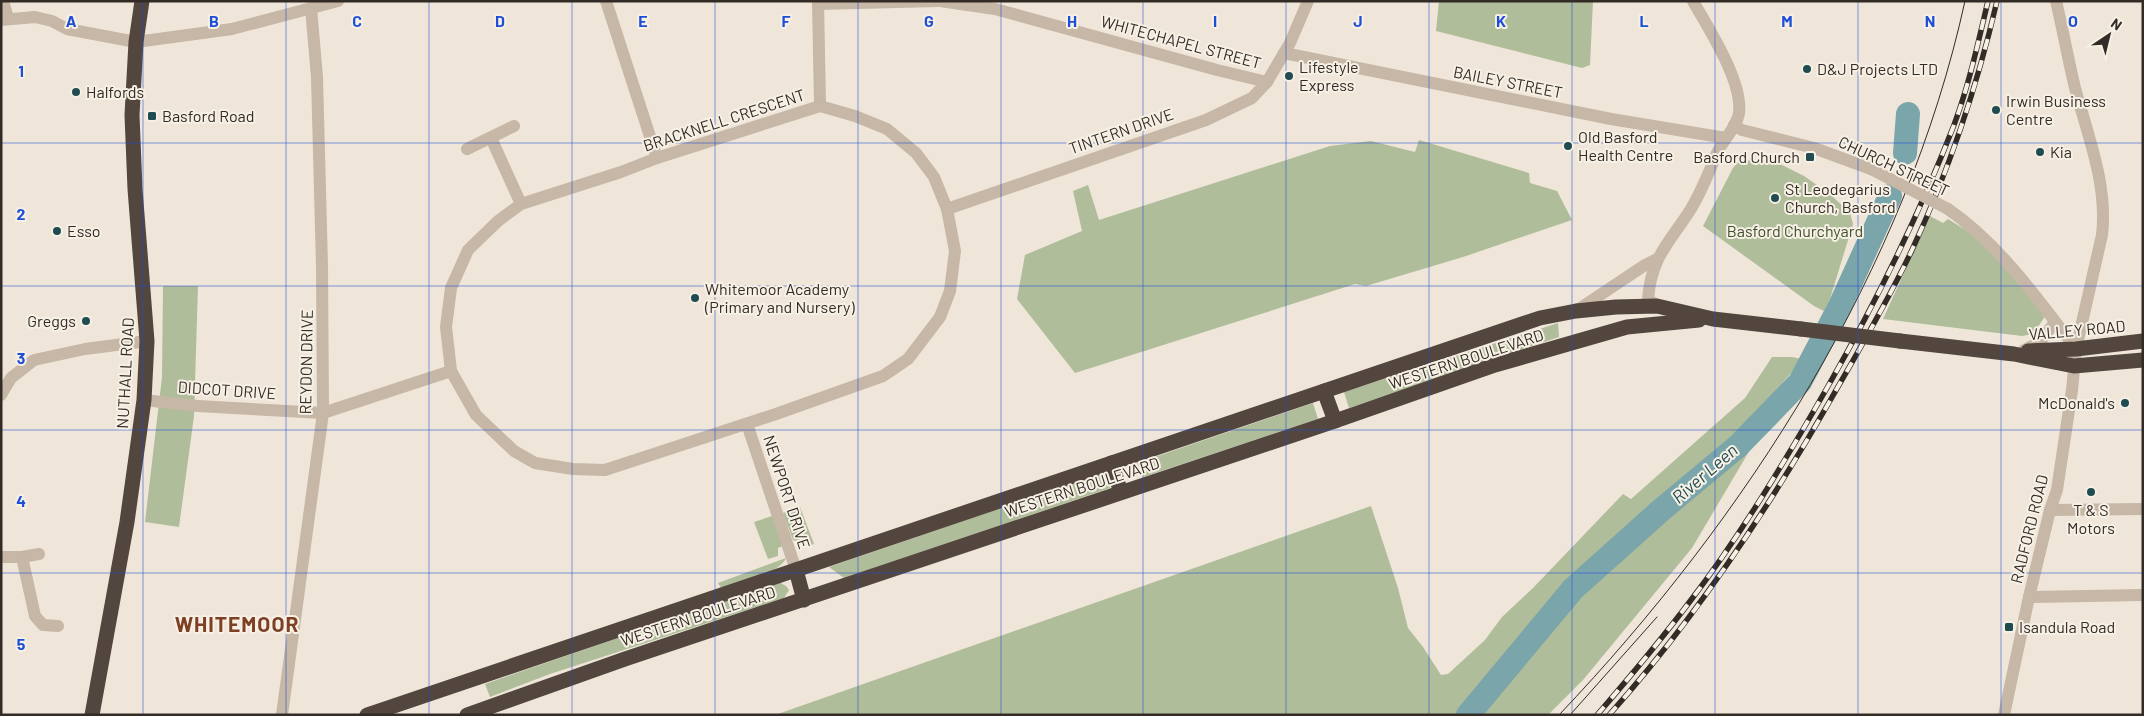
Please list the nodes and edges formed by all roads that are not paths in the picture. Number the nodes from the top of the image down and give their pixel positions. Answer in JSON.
{"nodes":[{"id":1,"x":3,"y":1,"type":"edge"},
{"id":2,"x":142,"y":1,"type":"edge"},
{"id":3,"x":338,"y":1,"type":"edge"},
{"id":4,"x":606,"y":1,"type":"edge"},
{"id":5,"x":939,"y":1,"type":"edge"},
{"id":6,"x":1308,"y":1,"type":"edge"},
{"id":7,"x":1693,"y":1,"type":"edge"},
{"id":8,"x":2056,"y":1,"type":"edge"},
{"id":9,"x":818,"y":2,"type":"edge"},
{"id":10,"x":311,"y":8,"type":"junction"},
{"id":11,"x":5,"y":19,"type":"edge"},
{"id":12,"x":136,"y":42,"type":"junction"},
{"id":13,"x":1284,"y":53,"type":"junction"},
{"id":14,"x":1267,"y":82,"type":"junction"},
{"id":15,"x":820,"y":106,"type":"junction"},
{"id":16,"x":1734,"y":125,"type":"junction"},
{"id":17,"x":514,"y":126,"type":"dead end"},
{"id":18,"x":491,"y":138,"type":"junction"},
{"id":19,"x":1726,"y":138,"type":"junction"},
{"id":20,"x":467,"y":150,"type":"dead end"},
{"id":21,"x":657,"y":158,"type":"junction"},
{"id":22,"x":521,"y":204,"type":"junction"},
{"id":23,"x":947,"y":208,"type":"junction"},
{"id":24,"x":1657,"y":259,"type":"junction"},
{"id":25,"x":1657,"y":306,"type":"junction"},
{"id":26,"x":1576,"y":310,"type":"junction"},
{"id":27,"x":1713,"y":319,"type":"junction"},
{"id":28,"x":2055,"y":322,"type":"junction"},
{"id":29,"x":147,"y":341,"type":"junction"},
{"id":30,"x":1900,"y":341,"type":"joint"},
{"id":31,"x":2143,"y":341,"type":"edge"},
{"id":32,"x":2076,"y":349,"type":"junction"},
{"id":33,"x":2014,"y":354,"type":"junction"},
{"id":34,"x":2143,"y":360,"type":"edge"},
{"id":35,"x":2074,"y":366,"type":"junction"},
{"id":36,"x":451,"y":371,"type":"junction"},
{"id":37,"x":1324,"y":391,"type":"junction"},
{"id":38,"x":2,"y":392,"type":"edge"},
{"id":39,"x":144,"y":400,"type":"junction"},
{"id":40,"x":323,"y":413,"type":"junction"},
{"id":41,"x":1335,"y":422,"type":"junction"},
{"id":42,"x":747,"y":424,"type":"junction"},
{"id":43,"x":1112,"y":463,"type":"junction"},
{"id":44,"x":1121,"y":492,"type":"junction"},
{"id":45,"x":2143,"y":509,"type":"edge"},
{"id":46,"x":2050,"y":510,"type":"junction"},
{"id":47,"x":39,"y":554,"type":"dead end"},
{"id":48,"x":1,"y":557,"type":"edge"},
{"id":49,"x":22,"y":557,"type":"junction"},
{"id":50,"x":796,"y":570,"type":"junction"},
{"id":51,"x":2143,"y":595,"type":"edge"},
{"id":52,"x":2029,"y":597,"type":"junction"},
{"id":53,"x":804,"y":600,"type":"junction"},
{"id":54,"x":58,"y":626,"type":"dead end"},
{"id":55,"x":92,"y":715,"type":"edge"},
{"id":56,"x":282,"y":715,"type":"edge"},
{"id":57,"x":367,"y":715,"type":"edge"},
{"id":58,"x":467,"y":715,"type":"edge"},
{"id":59,"x":2004,"y":715,"type":"edge"}],
"edges":[{"from":1,"to":11,"type":"street"},
{"from":2,"to":12,"type":"highway","name":"NUTHALL ROAD"},
{"from":3,"to":10,"type":"street"},
{"from":4,"to":21,"type":"street"},
{"from":5,"to":9,"type":"street","name":"WHITECHAPEL STREET"},
{"from":5,"to":14,"type":"street","name":"WHITECHAPEL STREET"},
{"from":6,"to":13,"type":"street","name":"TINTERN DRIVE"},
{"from":7,"to":16,"type":"street"},
{"from":8,"to":32,"type":"street","name":"RADFORD ROAD"},
{"from":9,"to":15,"type":"street"},
{"from":10,"to":12,"type":"street"},
{"from":10,"to":40,"type":"street","name":"REYDON DRIVE"},
{"from":11,"to":12,"type":"street"},
{"from":12,"to":29,"type":"highway","name":"NUTHALL ROAD"},
{"from":13,"to":14,"type":"street","name":"TINTERN DRIVE"},
{"from":13,"to":19,"type":"street","name":"BAILEY STREET"},
{"from":14,"to":23,"type":"street","name":"TINTERN DRIVE"},
{"from":15,"to":21,"type":"street","name":"BRACKNELL CRESCENT"},
{"from":15,"to":23,"type":"street","name":"BRACKNELL CRESCENT"},
{"from":16,"to":19,"type":"street"},
{"from":16,"to":28,"type":"street","name":"CHURCH STREET","bridge":true},
{"from":17,"to":18,"type":"street"},
{"from":18,"to":20,"type":"street"},
{"from":18,"to":22,"type":"street"},
{"from":19,"to":24,"type":"street","name":"WESTERN BOULEVARD"},
{"from":21,"to":22,"type":"street","name":"BRACKNELL CRESCENT"},
{"from":22,"to":36,"type":"street","name":"BRACKNELL CRESCENT"},
{"from":23,"to":42,"type":"street","name":"BRACKNELL CRESCENT"},
{"from":24,"to":25,"type":"street","name":"WESTERN BOULEVARD"},
{"from":24,"to":26,"type":"street","name":"WESTERN BOULEVARD"},
{"from":25,"to":26,"type":"highway","name":"WESTERN BOULEVARD"},
{"from":25,"to":27,"type":"highway","name":"WESTERN BOULEVARD"},
{"from":26,"to":37,"type":"highway","name":"WESTERN BOULEVARD"},
{"from":27,"to":30,"type":"highway","name":"WESTERN BOULEVARD","bridge":true},
{"from":27,"to":41,"type":"highway","name":"WESTERN BOULEVARD"},
{"from":28,"to":32,"type":"street","name":"CHURCH STREET"},
{"from":28,"to":33,"type":"street"},
{"from":29,"to":38,"type":"street"},
{"from":29,"to":39,"type":"highway","name":"NUTHALL ROAD"},
{"from":30,"to":33,"type":"highway","name":"VALLEY ROAD"},
{"from":31,"to":32,"type":"highway","name":"VALLEY ROAD"},
{"from":32,"to":33,"type":"highway","name":"VALLEY ROAD"},
{"from":32,"to":35,"type":"street","name":"RADFORD ROAD"},
{"from":33,"to":35,"type":"highway","name":"VALLEY ROAD"},
{"from":34,"to":35,"type":"highway","name":"VALLEY ROAD"},
{"from":35,"to":46,"type":"street","name":"RADFORD ROAD"},
{"from":36,"to":40,"type":"street","name":"DIDCOT DRIVE"},
{"from":36,"to":42,"type":"street","name":"BRACKNELL CRESCENT"},
{"from":37,"to":41,"type":"highway"},
{"from":37,"to":43,"type":"highway","name":"WESTERN BOULEVARD"},
{"from":39,"to":40,"type":"street","name":"DIDCOT DRIVE"},
{"from":39,"to":55,"type":"highway","name":"NUTHALL ROAD"},
{"from":40,"to":56,"type":"street","name":"REYDON DRIVE"},
{"from":41,"to":44,"type":"highway","name":"WESTERN BOULEVARD"},
{"from":42,"to":50,"type":"street","name":"NEWPORT DRIVE"},
{"from":43,"to":44,"type":"highway"},
{"from":43,"to":50,"type":"highway","name":"WESTERN BOULEVARD"},
{"from":44,"to":53,"type":"highway","name":"WESTERN BOULEVARD"},
{"from":45,"to":46,"type":"street"},
{"from":46,"to":52,"type":"street","name":"RADFORD ROAD"},
{"from":47,"to":49,"type":"street"},
{"from":48,"to":49,"type":"street"},
{"from":49,"to":54,"type":"street"},
{"from":50,"to":53,"type":"highway"},
{"from":50,"to":57,"type":"highway","name":"WESTERN BOULEVARD"},
{"from":51,"to":52,"type":"street"},
{"from":52,"to":59,"type":"street","name":"RADFORD ROAD"},
{"from":53,"to":58,"type":"highway","name":"WESTERN BOULEVARD"}]}
